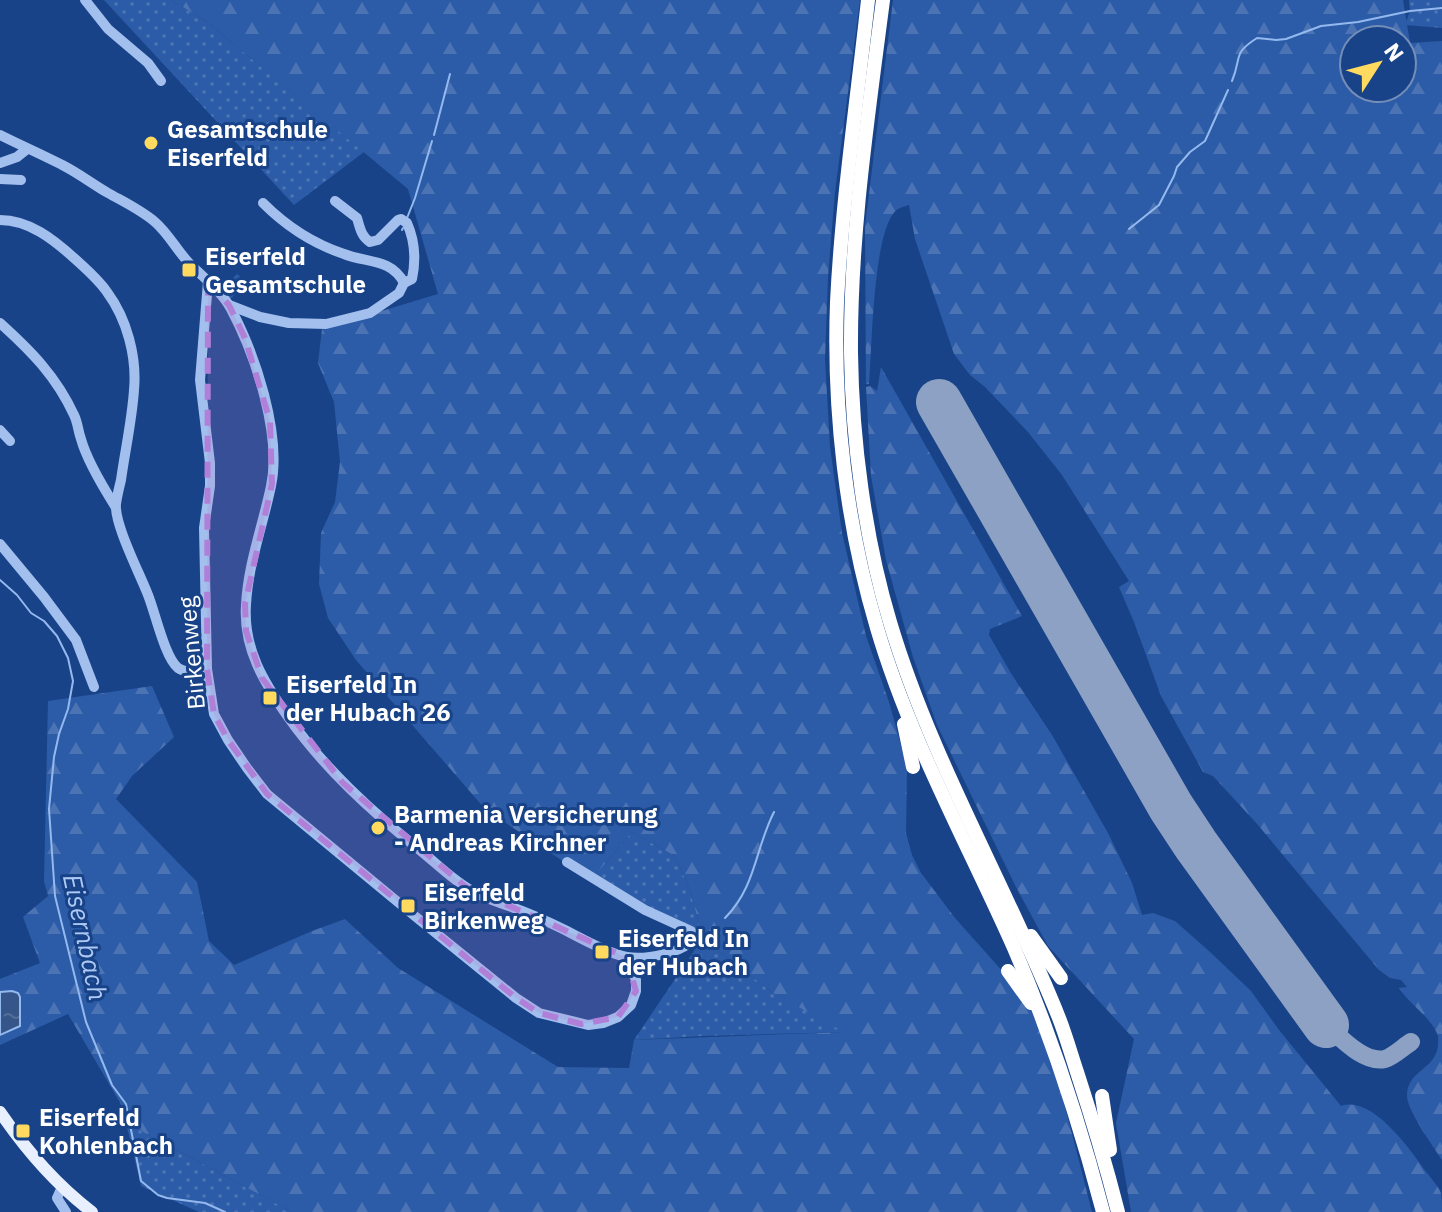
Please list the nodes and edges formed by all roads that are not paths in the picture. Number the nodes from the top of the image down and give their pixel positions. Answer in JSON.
{"nodes":[{"id":1,"x":85,"y":0,"type":"edge"},
{"id":2,"x":868,"y":0,"type":"edge"},
{"id":3,"x":883,"y":0,"type":"edge"},
{"id":4,"x":161,"y":81,"type":"dead end"},
{"id":5,"x":0,"y":135,"type":"edge"},
{"id":6,"x":27,"y":149,"type":"junction"},
{"id":7,"x":0,"y":163,"type":"edge"},
{"id":8,"x":0,"y":179,"type":"edge"},
{"id":9,"x":21,"y":180,"type":"dead end"},
{"id":10,"x":335,"y":201,"type":"dead end"},
{"id":11,"x":263,"y":203,"type":"dead end"},
{"id":12,"x":0,"y":220,"type":"edge"},
{"id":13,"x":208,"y":282,"type":"junction"},
{"id":14,"x":404,"y":283,"type":"junction"},
{"id":15,"x":229,"y":305,"type":"junction"},
{"id":16,"x":0,"y":323,"type":"edge"},
{"id":17,"x":0,"y":430,"type":"edge"},
{"id":18,"x":10,"y":441,"type":"dead end"},
{"id":19,"x":115,"y":506,"type":"junction"},
{"id":20,"x":0,"y":544,"type":"edge"},
{"id":21,"x":207,"y":669,"type":"junction"},
{"id":22,"x":94,"y":687,"type":"dead end"},
{"id":23,"x":896,"y":688,"type":"junction"},
{"id":24,"x":913,"y":767,"type":"dead end"},
{"id":25,"x":567,"y":862,"type":"dead end"},
{"id":26,"x":1005,"y":895,"type":"junction"},
{"id":27,"x":626,"y":957,"type":"junction"},
{"id":28,"x":1008,"y":971,"type":"dead end"},
{"id":29,"x":1061,"y":978,"type":"dead end"},
{"id":30,"x":1044,"y":1023,"type":"junction"},
{"id":31,"x":1102,"y":1096,"type":"dead end"},
{"id":32,"x":0,"y":1112,"type":"edge"},
{"id":33,"x":62,"y":1187,"type":"junction"},
{"id":34,"x":1113,"y":1211,"type":"edge"},
{"id":35,"x":66,"y":1212,"type":"edge"},
{"id":36,"x":92,"y":1212,"type":"edge"}],
"edges":[{"from":1,"to":4,"type":"street"},
{"from":2,"to":23,"type":"highway"},
{"from":3,"to":26,"type":"highway"},
{"from":5,"to":6,"type":"street"},
{"from":6,"to":7,"type":"street"},
{"from":6,"to":13,"type":"street"},
{"from":8,"to":9,"type":"street"},
{"from":10,"to":14,"type":"street"},
{"from":11,"to":14,"type":"street"},
{"from":12,"to":19,"type":"street"},
{"from":13,"to":15,"type":"street"},
{"from":13,"to":21,"type":"street","name":"Birkenweg"},
{"from":14,"to":15,"type":"street"},
{"from":15,"to":27,"type":"street"},
{"from":16,"to":19,"type":"street"},
{"from":17,"to":18,"type":"street"},
{"from":19,"to":21,"type":"street"},
{"from":20,"to":22,"type":"street"},
{"from":21,"to":27,"type":"street","name":"Birkenweg"},
{"from":23,"to":24,"type":"highway"},
{"from":23,"to":30,"type":"highway"},
{"from":25,"to":27,"type":"street"},
{"from":26,"to":29,"type":"highway"},
{"from":26,"to":34,"type":"highway"},
{"from":28,"to":30,"type":"highway"},
{"from":30,"to":34,"type":"highway"},
{"from":31,"to":34,"type":"highway"},
{"from":32,"to":33,"type":"main road"},
{"from":33,"to":35,"type":"street"},
{"from":33,"to":36,"type":"main road"}]}
